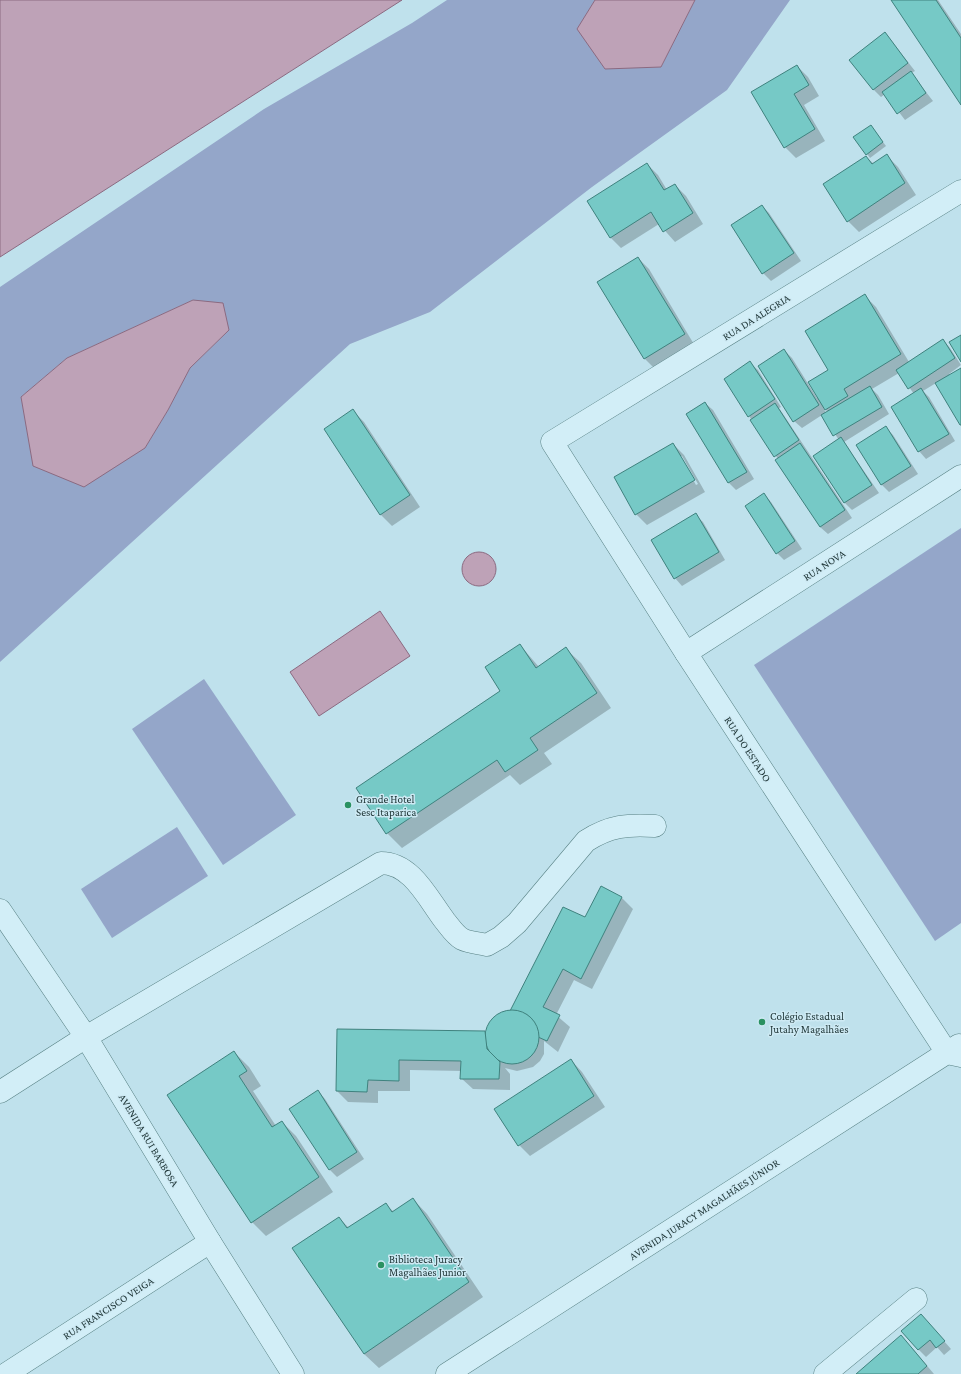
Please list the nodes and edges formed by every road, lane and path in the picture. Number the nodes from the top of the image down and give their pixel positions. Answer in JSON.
{"nodes":[{"id":1,"x":961,"y":191,"type":"edge"},
{"id":2,"x":552,"y":442,"type":"joint"},
{"id":3,"x":961,"y":476,"type":"edge"},
{"id":4,"x":686,"y":653,"type":"junction"},
{"id":5,"x":655,"y":826,"type":"dead end"},
{"id":6,"x":0,"y":910,"type":"edge"},
{"id":7,"x":86,"y":1036,"type":"junction"},
{"id":8,"x":956,"y":1051,"type":"edge"},
{"id":9,"x":0,"y":1092,"type":"edge"},
{"id":10,"x":210,"y":1242,"type":"junction"},
{"id":11,"x":916,"y":1299,"type":"dead end"},
{"id":12,"x":6,"y":1374,"type":"edge"},
{"id":13,"x":292,"y":1374,"type":"edge"},
{"id":14,"x":447,"y":1374,"type":"edge"},
{"id":15,"x":825,"y":1374,"type":"edge"}],
"edges":[{"from":1,"to":2,"type":"street","name":"RUA DA ALEGRIA"},
{"from":2,"to":4,"type":"street","name":"RUA DO ESTADO"},
{"from":3,"to":4,"type":"street","name":"RUA NOVA"},
{"from":4,"to":8,"type":"street","name":"RUA DO ESTADO"},
{"from":5,"to":7,"type":"street"},
{"from":6,"to":7,"type":"street","name":"AVENIDA RUI BARBOSA"},
{"from":7,"to":9,"type":"street"},
{"from":7,"to":10,"type":"street","name":"AVENIDA RUI BARBOSA"},
{"from":8,"to":14,"type":"street","name":"AVENIDA JURACY MAGALHÃES JÚNIOR"},
{"from":10,"to":12,"type":"street","name":"RUA FRANCISCO VEIGA"},
{"from":10,"to":13,"type":"street","name":"AVENIDA RUI BARBOSA"},
{"from":11,"to":15,"type":"street"}]}
